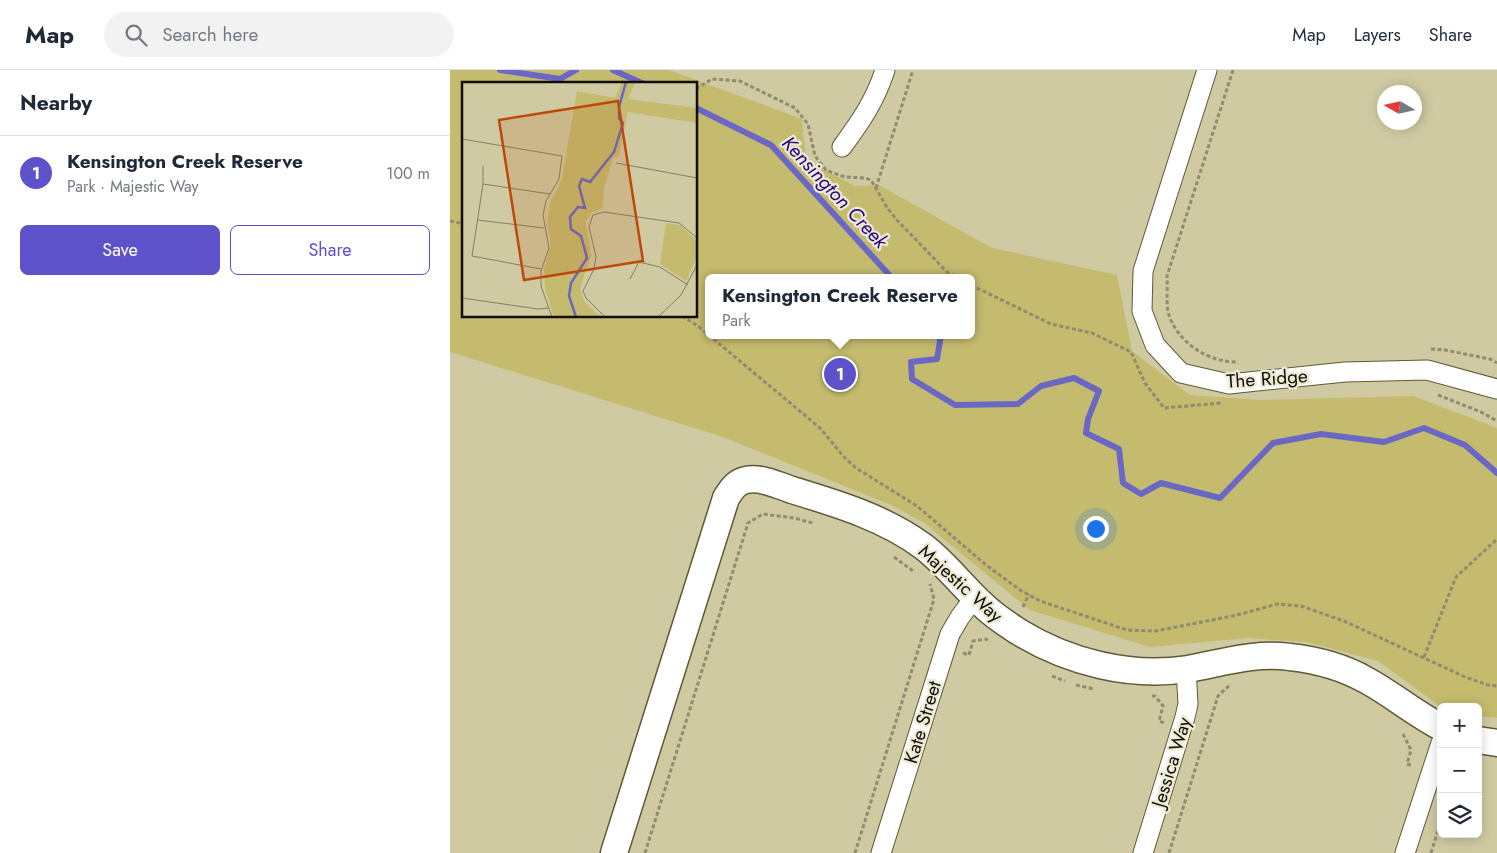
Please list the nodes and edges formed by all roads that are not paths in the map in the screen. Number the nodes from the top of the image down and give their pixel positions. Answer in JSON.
{"nodes":[{"id":1,"x":885,"y":70,"type":"edge"},
{"id":2,"x":1207,"y":70,"type":"edge"},
{"id":3,"x":842,"y":147,"type":"dead end"},
{"id":4,"x":1497,"y":389,"type":"edge"},
{"id":5,"x":975,"y":597,"type":"junction"},
{"id":6,"x":1186,"y":669,"type":"junction"},
{"id":7,"x":1437,"y":725,"type":"edge"},
{"id":8,"x":1482,"y":741,"type":"edge"},
{"id":9,"x":1497,"y":743,"type":"edge"},
{"id":10,"x":1439,"y":748,"type":"edge"},
{"id":11,"x":614,"y":853,"type":"edge"},
{"id":12,"x":881,"y":853,"type":"edge"},
{"id":13,"x":1143,"y":853,"type":"edge"},
{"id":14,"x":1405,"y":853,"type":"edge"}],
"edges":[{"from":1,"to":3,"type":"street"},
{"from":2,"to":4,"type":"street","name":"The Ridge"},
{"from":5,"to":6,"type":"street","name":"Majestic Way"},
{"from":5,"to":11,"type":"street","name":"Majestic Way"},
{"from":5,"to":12,"type":"street","name":"Kate Street"},
{"from":6,"to":7,"type":"street","name":"Majestic Way"},
{"from":6,"to":13,"type":"street","name":"Jessica Way"},
{"from":8,"to":9,"type":"street"},
{"from":10,"to":14,"type":"street"}]}
